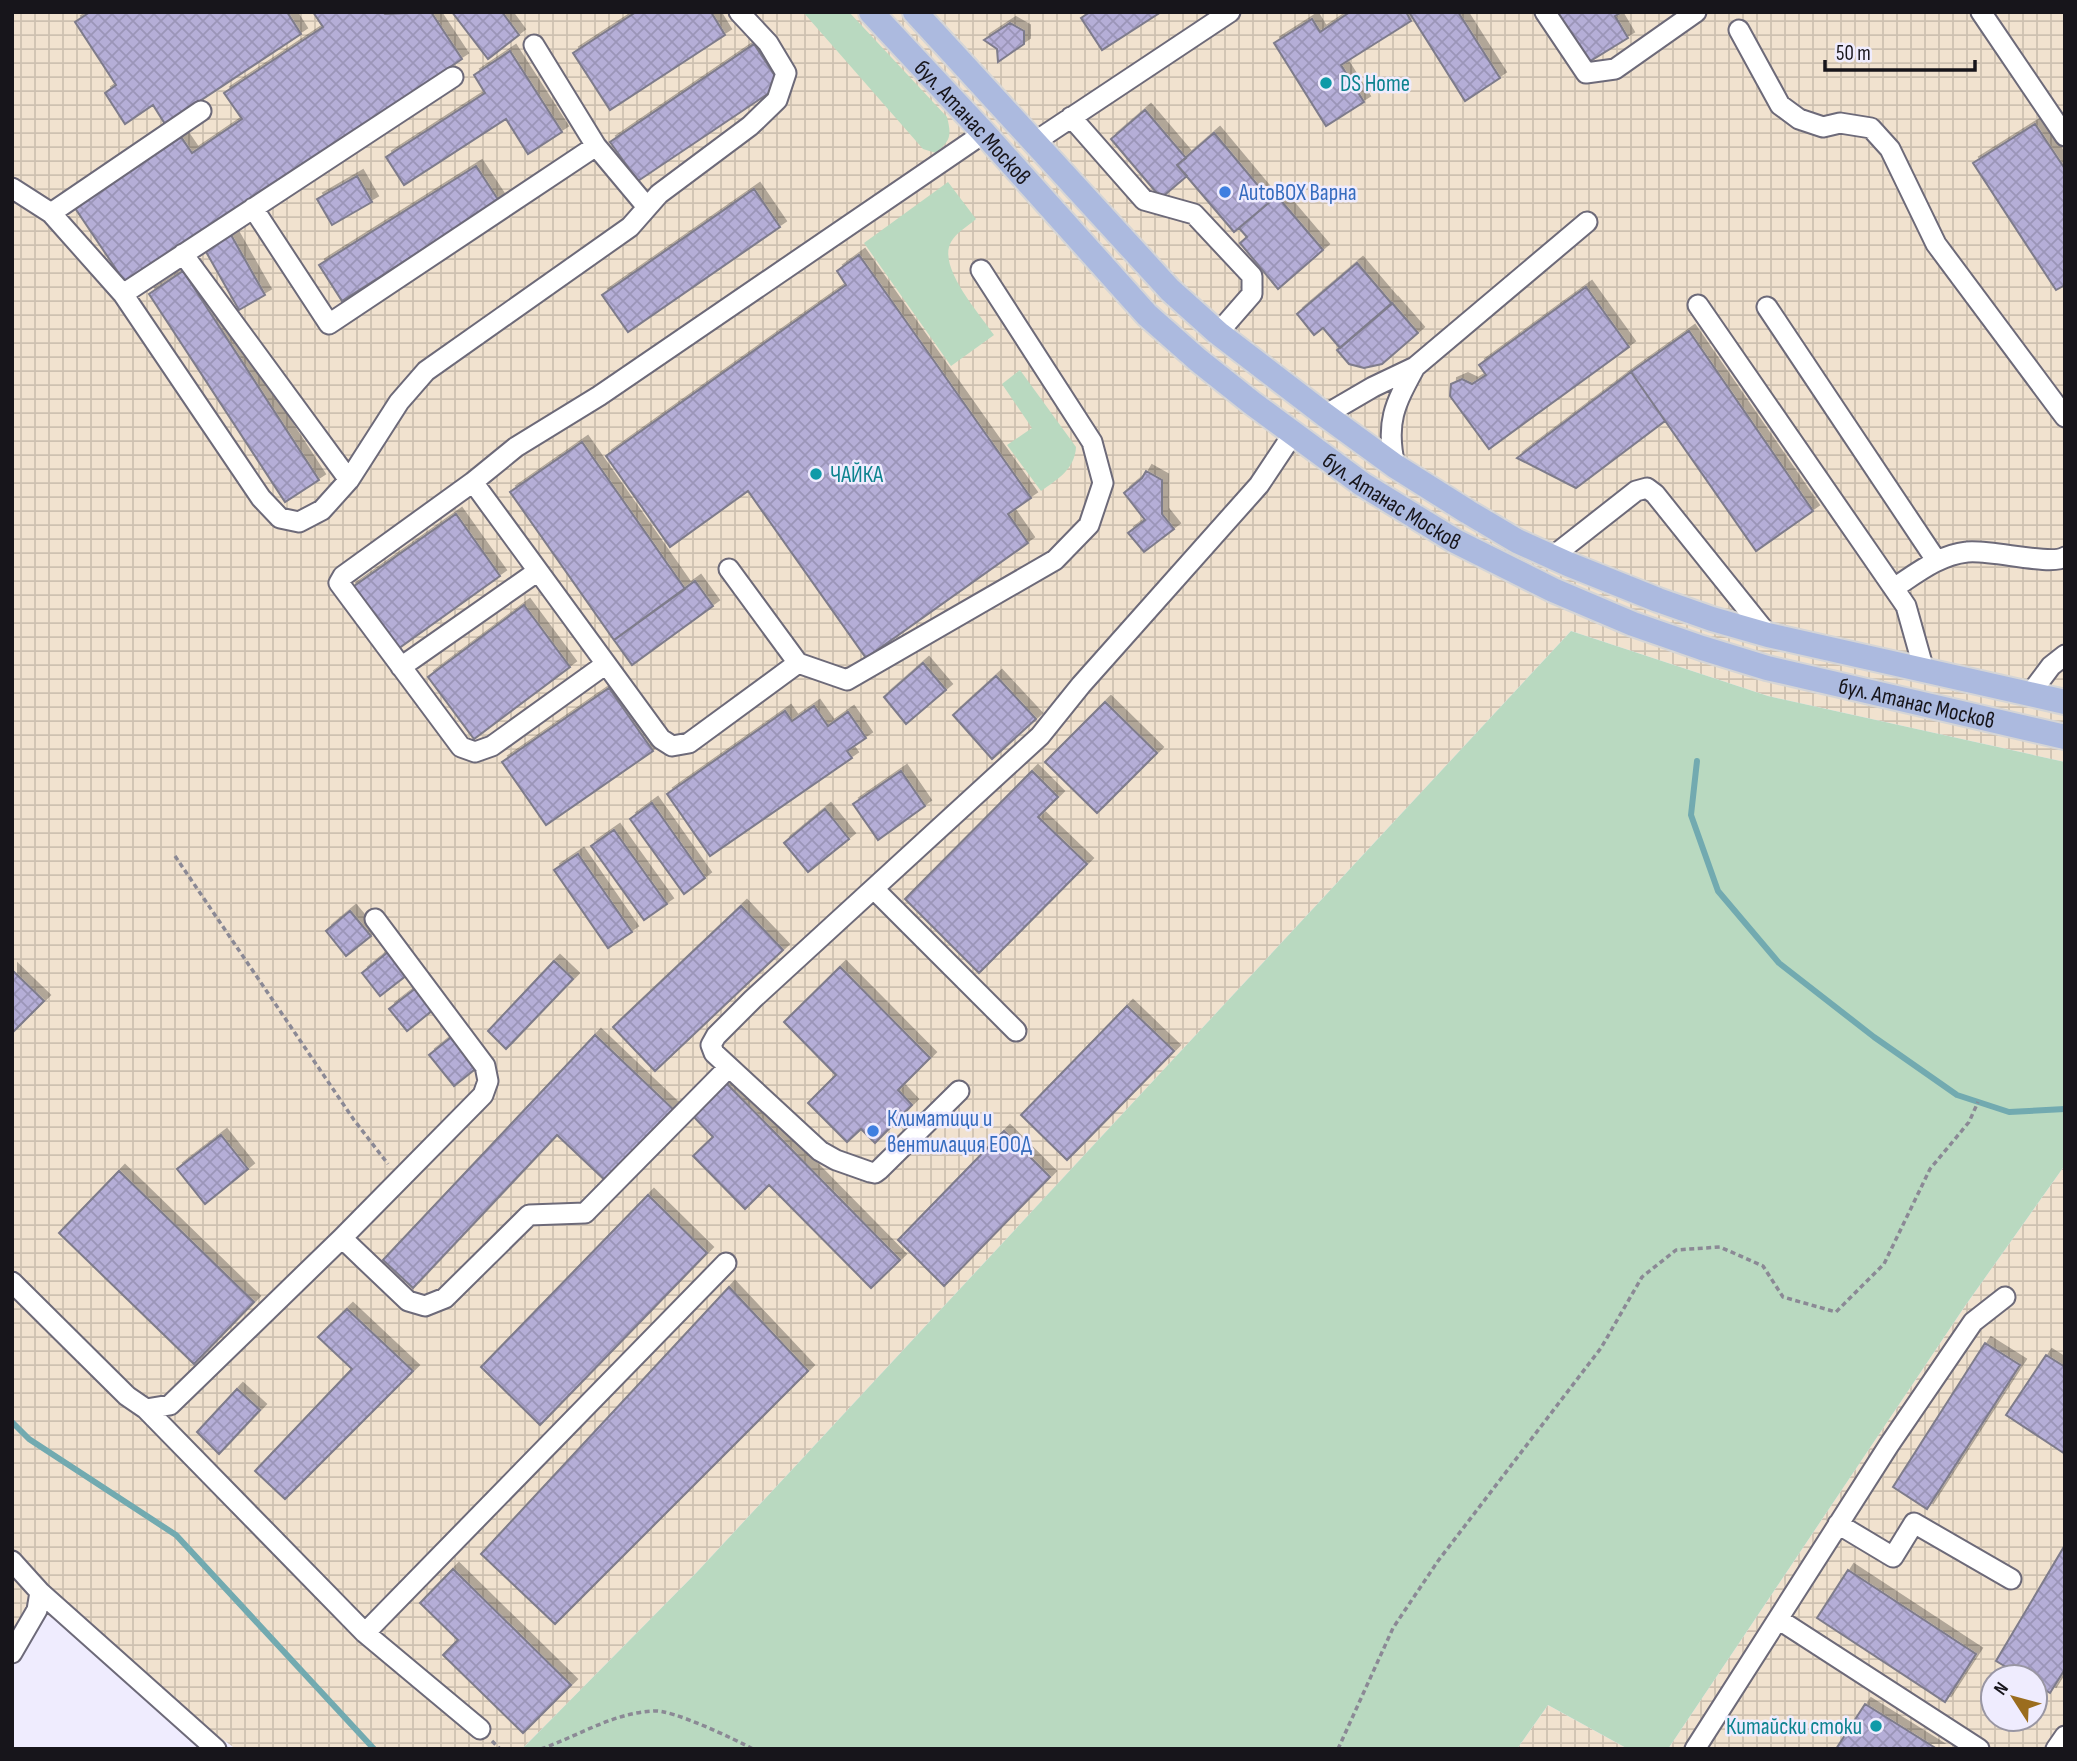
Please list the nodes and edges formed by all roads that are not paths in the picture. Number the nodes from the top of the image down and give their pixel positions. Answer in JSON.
{"nodes":[{"id":1,"x":739,"y":12,"type":"edge"},
{"id":2,"x":871,"y":12,"type":"edge"},
{"id":3,"x":915,"y":12,"type":"edge"},
{"id":4,"x":1230,"y":12,"type":"edge"},
{"id":5,"x":1545,"y":12,"type":"edge"},
{"id":6,"x":1696,"y":12,"type":"edge"},
{"id":7,"x":1982,"y":12,"type":"edge"},
{"id":8,"x":1739,"y":30,"type":"dead end"},
{"id":9,"x":534,"y":45,"type":"dead end"},
{"id":10,"x":453,"y":77,"type":"dead end"},
{"id":11,"x":201,"y":111,"type":"dead end"},
{"id":12,"x":1071,"y":117,"type":"junction"},
{"id":13,"x":1013,"y":121,"type":"junction"},
{"id":14,"x":984,"y":133,"type":"junction"},
{"id":15,"x":2065,"y":136,"type":"edge"},
{"id":16,"x":1033,"y":143,"type":"junction"},
{"id":17,"x":596,"y":146,"type":"junction"},
{"id":18,"x":12,"y":188,"type":"edge"},
{"id":19,"x":648,"y":207,"type":"junction"},
{"id":20,"x":253,"y":208,"type":"junction"},
{"id":21,"x":51,"y":214,"type":"junction"},
{"id":22,"x":1587,"y":222,"type":"dead end"},
{"id":23,"x":183,"y":254,"type":"junction"},
{"id":24,"x":981,"y":270,"type":"dead end"},
{"id":25,"x":123,"y":294,"type":"junction"},
{"id":26,"x":1698,"y":305,"type":"dead end"},
{"id":27,"x":1767,"y":307,"type":"dead end"},
{"id":28,"x":1218,"y":334,"type":"junction"},
{"id":29,"x":1415,"y":367,"type":"junction"},
{"id":30,"x":1325,"y":415,"type":"junction"},
{"id":31,"x":2065,"y":417,"type":"edge"},
{"id":32,"x":1293,"y":434,"type":"junction"},
{"id":33,"x":1395,"y":466,"type":"junction"},
{"id":34,"x":349,"y":480,"type":"junction"},
{"id":35,"x":473,"y":482,"type":"junction"},
{"id":36,"x":1552,"y":557,"type":"junction"},
{"id":37,"x":2065,"y":557,"type":"edge"},
{"id":38,"x":1936,"y":560,"type":"junction"},
{"id":39,"x":729,"y":569,"type":"dead end"},
{"id":40,"x":538,"y":572,"type":"junction"},
{"id":41,"x":1894,"y":588,"type":"junction"},
{"id":42,"x":1768,"y":635,"type":"junction"},
{"id":43,"x":2065,"y":655,"type":"edge"},
{"id":44,"x":798,"y":663,"type":"junction"},
{"id":45,"x":606,"y":664,"type":"junction"},
{"id":46,"x":401,"y":667,"type":"junction"},
{"id":47,"x":1924,"y":670,"type":"junction"},
{"id":48,"x":2030,"y":694,"type":"junction"},
{"id":49,"x":2065,"y":702,"type":"edge"},
{"id":50,"x":2065,"y":737,"type":"edge"},
{"id":51,"x":873,"y":889,"type":"junction"},
{"id":52,"x":375,"y":919,"type":"dead end"},
{"id":53,"x":1016,"y":1031,"type":"dead end"},
{"id":54,"x":729,"y":1067,"type":"junction"},
{"id":55,"x":958,"y":1091,"type":"dead end"},
{"id":56,"x":342,"y":1238,"type":"junction"},
{"id":57,"x":726,"y":1263,"type":"dead end"},
{"id":58,"x":12,"y":1282,"type":"edge"},
{"id":59,"x":2005,"y":1297,"type":"dead end"},
{"id":60,"x":146,"y":1409,"type":"junction"},
{"id":61,"x":1839,"y":1524,"type":"junction"},
{"id":62,"x":12,"y":1561,"type":"edge"},
{"id":63,"x":2011,"y":1579,"type":"dead end"},
{"id":64,"x":40,"y":1592,"type":"junction"},
{"id":65,"x":1778,"y":1619,"type":"junction"},
{"id":66,"x":365,"y":1633,"type":"junction"},
{"id":67,"x":12,"y":1653,"type":"edge"},
{"id":68,"x":480,"y":1729,"type":"dead end"},
{"id":69,"x":2065,"y":1737,"type":"edge"},
{"id":70,"x":216,"y":1749,"type":"edge"},
{"id":71,"x":1695,"y":1749,"type":"edge"},
{"id":72,"x":1979,"y":1749,"type":"edge"},
{"id":73,"x":2056,"y":1749,"type":"edge"}],
"edges":[{"from":1,"to":19,"type":"street"},
{"from":2,"to":14,"type":"main road","name":"бул. Атанас Москов"},
{"from":3,"to":13,"type":"main road","name":"бул. Атанас Москов"},
{"from":4,"to":12,"type":"street"},
{"from":5,"to":6,"type":"street"},
{"from":7,"to":15,"type":"street"},
{"from":8,"to":31,"type":"street"},
{"from":9,"to":17,"type":"street"},
{"from":10,"to":20,"type":"street"},
{"from":11,"to":21,"type":"street"},
{"from":12,"to":16,"type":"street"},
{"from":12,"to":28,"type":"street"},
{"from":13,"to":14,"type":"main road"},
{"from":13,"to":16,"type":"main road","name":"бул. Атанас Москов"},
{"from":14,"to":32,"type":"main road","name":"бул. Атанас Москов"},
{"from":14,"to":35,"type":"street"},
{"from":16,"to":28,"type":"main road","name":"бул. Атанас Москов"},
{"from":17,"to":19,"type":"street"},
{"from":17,"to":20,"type":"street"},
{"from":18,"to":21,"type":"street"},
{"from":19,"to":34,"type":"street"},
{"from":20,"to":23,"type":"street"},
{"from":21,"to":25,"type":"street"},
{"from":22,"to":29,"type":"street"},
{"from":23,"to":25,"type":"street"},
{"from":23,"to":34,"type":"street"},
{"from":24,"to":44,"type":"street"},
{"from":25,"to":34,"type":"street"},
{"from":26,"to":41,"type":"street"},
{"from":27,"to":38,"type":"street"},
{"from":28,"to":30,"type":"main road","name":"бул. Атанас Москов"},
{"from":29,"to":30,"type":"street"},
{"from":29,"to":33,"type":"street"},
{"from":30,"to":33,"type":"main road","name":"бул. Атанас Москов"},
{"from":32,"to":50,"type":"main road","name":"бул. Атанас Москов"},
{"from":32,"to":51,"type":"street"},
{"from":33,"to":36,"type":"main road","name":"бул. Атанас Москов"},
{"from":35,"to":40,"type":"street"},
{"from":35,"to":46,"type":"street"},
{"from":36,"to":42,"type":"main road","name":"бул. Атанас Москов"},
{"from":36,"to":42,"type":"street"},
{"from":37,"to":38,"type":"street"},
{"from":38,"to":41,"type":"street"},
{"from":39,"to":44,"type":"street"},
{"from":40,"to":45,"type":"street"},
{"from":40,"to":46,"type":"street"},
{"from":41,"to":47,"type":"street"},
{"from":42,"to":47,"type":"main road","name":"бул. Атанас Москов"},
{"from":43,"to":48,"type":"street"},
{"from":44,"to":45,"type":"street"},
{"from":45,"to":46,"type":"street"},
{"from":47,"to":48,"type":"main road","name":"бул. Атанас Москов"},
{"from":48,"to":49,"type":"main road","name":"бул. Атанас Москов"},
{"from":51,"to":53,"type":"street"},
{"from":51,"to":54,"type":"street"},
{"from":52,"to":56,"type":"street"},
{"from":54,"to":55,"type":"street"},
{"from":54,"to":56,"type":"street"},
{"from":56,"to":60,"type":"street"},
{"from":57,"to":66,"type":"street"},
{"from":58,"to":60,"type":"street"},
{"from":59,"to":61,"type":"street"},
{"from":60,"to":66,"type":"street"},
{"from":61,"to":63,"type":"street"},
{"from":61,"to":65,"type":"street"},
{"from":62,"to":64,"type":"street"},
{"from":64,"to":67,"type":"street"},
{"from":64,"to":70,"type":"street"},
{"from":65,"to":71,"type":"street"},
{"from":65,"to":72,"type":"street"},
{"from":66,"to":68,"type":"street"},
{"from":69,"to":73,"type":"street"}]}
